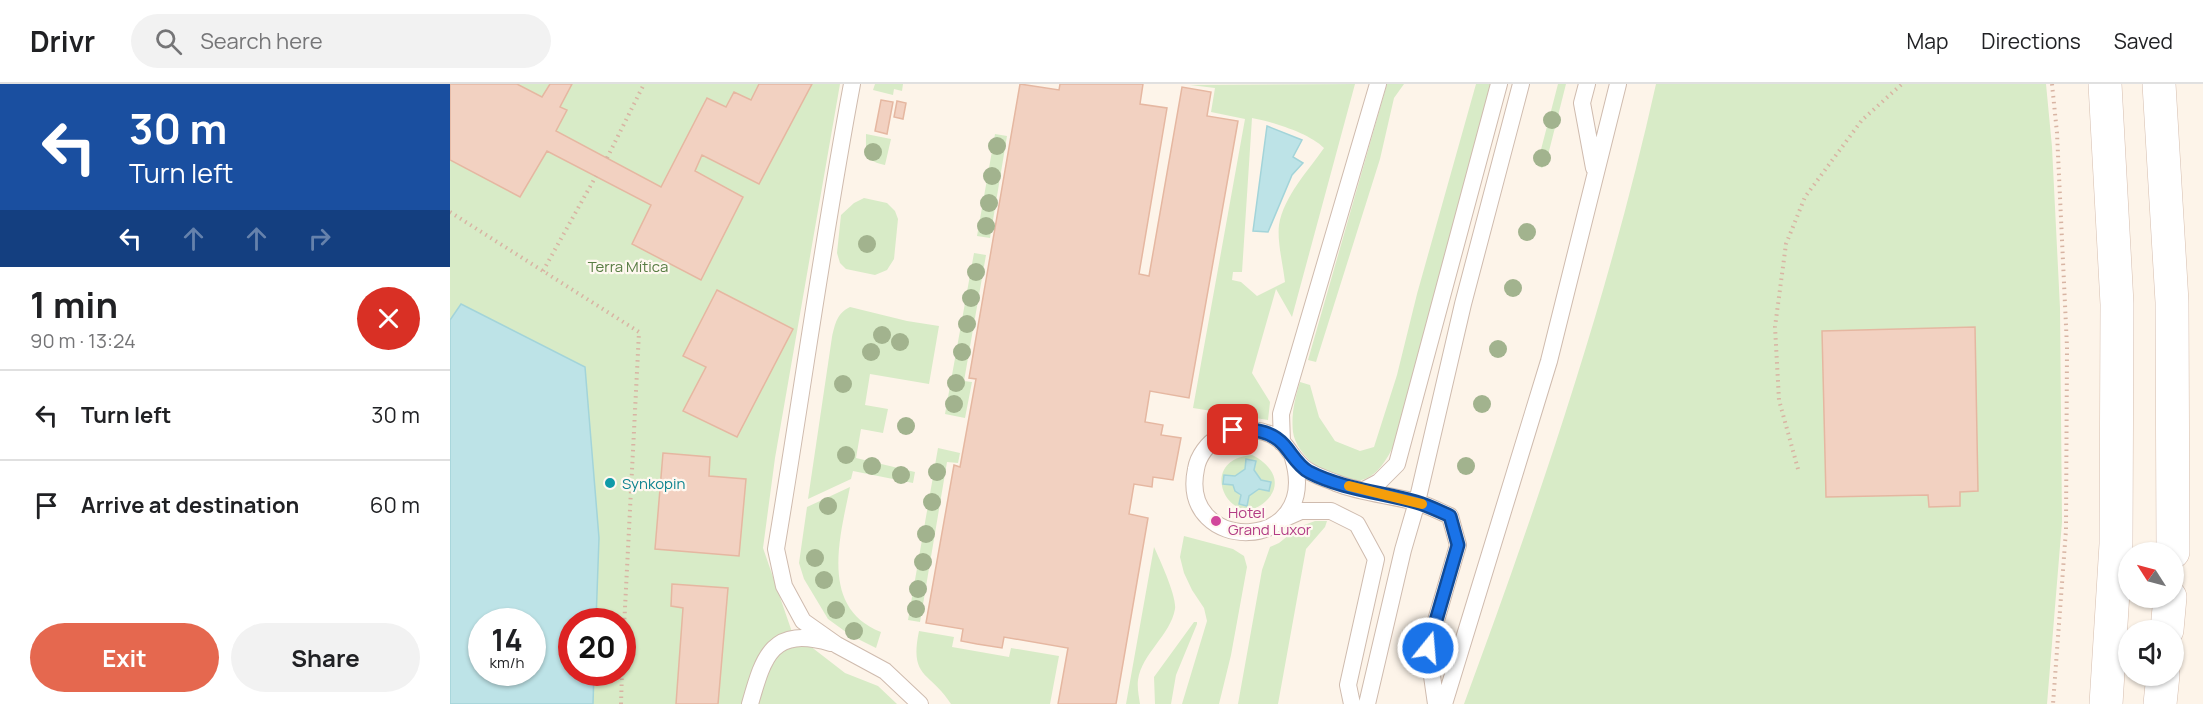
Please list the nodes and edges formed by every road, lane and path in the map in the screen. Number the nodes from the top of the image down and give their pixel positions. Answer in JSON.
{"nodes":[{"id":1,"x":644,"y":84,"type":"edge"},
{"id":2,"x":852,"y":84,"type":"edge"},
{"id":3,"x":1378,"y":84,"type":"edge"},
{"id":4,"x":1499,"y":84,"type":"edge"},
{"id":5,"x":1513,"y":84,"type":"edge"},
{"id":6,"x":1521,"y":84,"type":"edge"},
{"id":7,"x":1587,"y":84,"type":"edge"},
{"id":8,"x":1618,"y":84,"type":"edge"},
{"id":9,"x":1902,"y":84,"type":"edge"},
{"id":10,"x":2052,"y":84,"type":"edge"},
{"id":11,"x":2105,"y":84,"type":"edge"},
{"id":12,"x":2159,"y":84,"type":"edge"},
{"id":13,"x":1516,"y":103,"type":"junction"},
{"id":14,"x":606,"y":158,"type":"dead end"},
{"id":15,"x":1595,"y":174,"type":"junction"},
{"id":16,"x":596,"y":176,"type":"dead end"},
{"id":17,"x":450,"y":212,"type":"edge"},
{"id":18,"x":543,"y":271,"type":"junction"},
{"id":19,"x":1463,"y":304,"type":"junction"},
{"id":20,"x":1429,"y":343,"type":"junction"},
{"id":21,"x":1282,"y":443,"type":"junction"},
{"id":22,"x":1293,"y":458,"type":"junction"},
{"id":23,"x":1798,"y":469,"type":"dead end"},
{"id":24,"x":1364,"y":490,"type":"junction"},
{"id":25,"x":1417,"y":502,"type":"junction"},
{"id":26,"x":1280,"y":521,"type":"junction"},
{"id":27,"x":2173,"y":542,"type":"edge"},
{"id":28,"x":625,"y":608,"type":"edge"},
{"id":29,"x":837,"y":645,"type":"junction"},
{"id":30,"x":622,"y":686,"type":"edge"},
{"id":31,"x":2162,"y":686,"type":"edge"},
{"id":32,"x":621,"y":704,"type":"edge"},
{"id":33,"x":750,"y":704,"type":"edge"},
{"id":34,"x":920,"y":704,"type":"edge"},
{"id":35,"x":1352,"y":704,"type":"edge"},
{"id":36,"x":1367,"y":704,"type":"edge"},
{"id":37,"x":1436,"y":704,"type":"edge"},
{"id":38,"x":1444,"y":704,"type":"edge"},
{"id":39,"x":2053,"y":704,"type":"edge"},
{"id":40,"x":2106,"y":704,"type":"edge"},
{"id":41,"x":2160,"y":704,"type":"edge"}],
"edges":[{"from":1,"to":14,"type":"path"},
{"from":2,"to":29,"type":"lane"},
{"from":3,"to":21,"type":"lane"},
{"from":4,"to":20,"type":"lane"},
{"from":5,"to":13,"type":"lane"},
{"from":6,"to":13,"type":"lane"},
{"from":7,"to":15,"type":"lane"},
{"from":8,"to":15,"type":"lane"},
{"from":9,"to":23,"type":"path"},
{"from":10,"to":39,"type":"path"},
{"from":11,"to":40,"type":"main road"},
{"from":12,"to":27,"type":"main road"},
{"from":13,"to":19,"type":"lane"},
{"from":15,"to":38,"type":"lane"},
{"from":16,"to":18,"type":"path"},
{"from":17,"to":18,"type":"path"},
{"from":18,"to":28,"type":"path"},
{"from":19,"to":20,"type":"lane"},
{"from":19,"to":25,"type":"lane"},
{"from":20,"to":24,"type":"lane"},
{"from":21,"to":22,"type":"lane"},
{"from":21,"to":26,"type":"lane"},
{"from":22,"to":24,"type":"lane"},
{"from":22,"to":26,"type":"lane"},
{"from":24,"to":25,"type":"lane"},
{"from":25,"to":36,"type":"lane"},
{"from":25,"to":37,"type":"lane"},
{"from":26,"to":35,"type":"lane"},
{"from":29,"to":33,"type":"lane"},
{"from":29,"to":34,"type":"lane"},
{"from":30,"to":32,"type":"path"},
{"from":31,"to":41,"type":"main road"}]}
